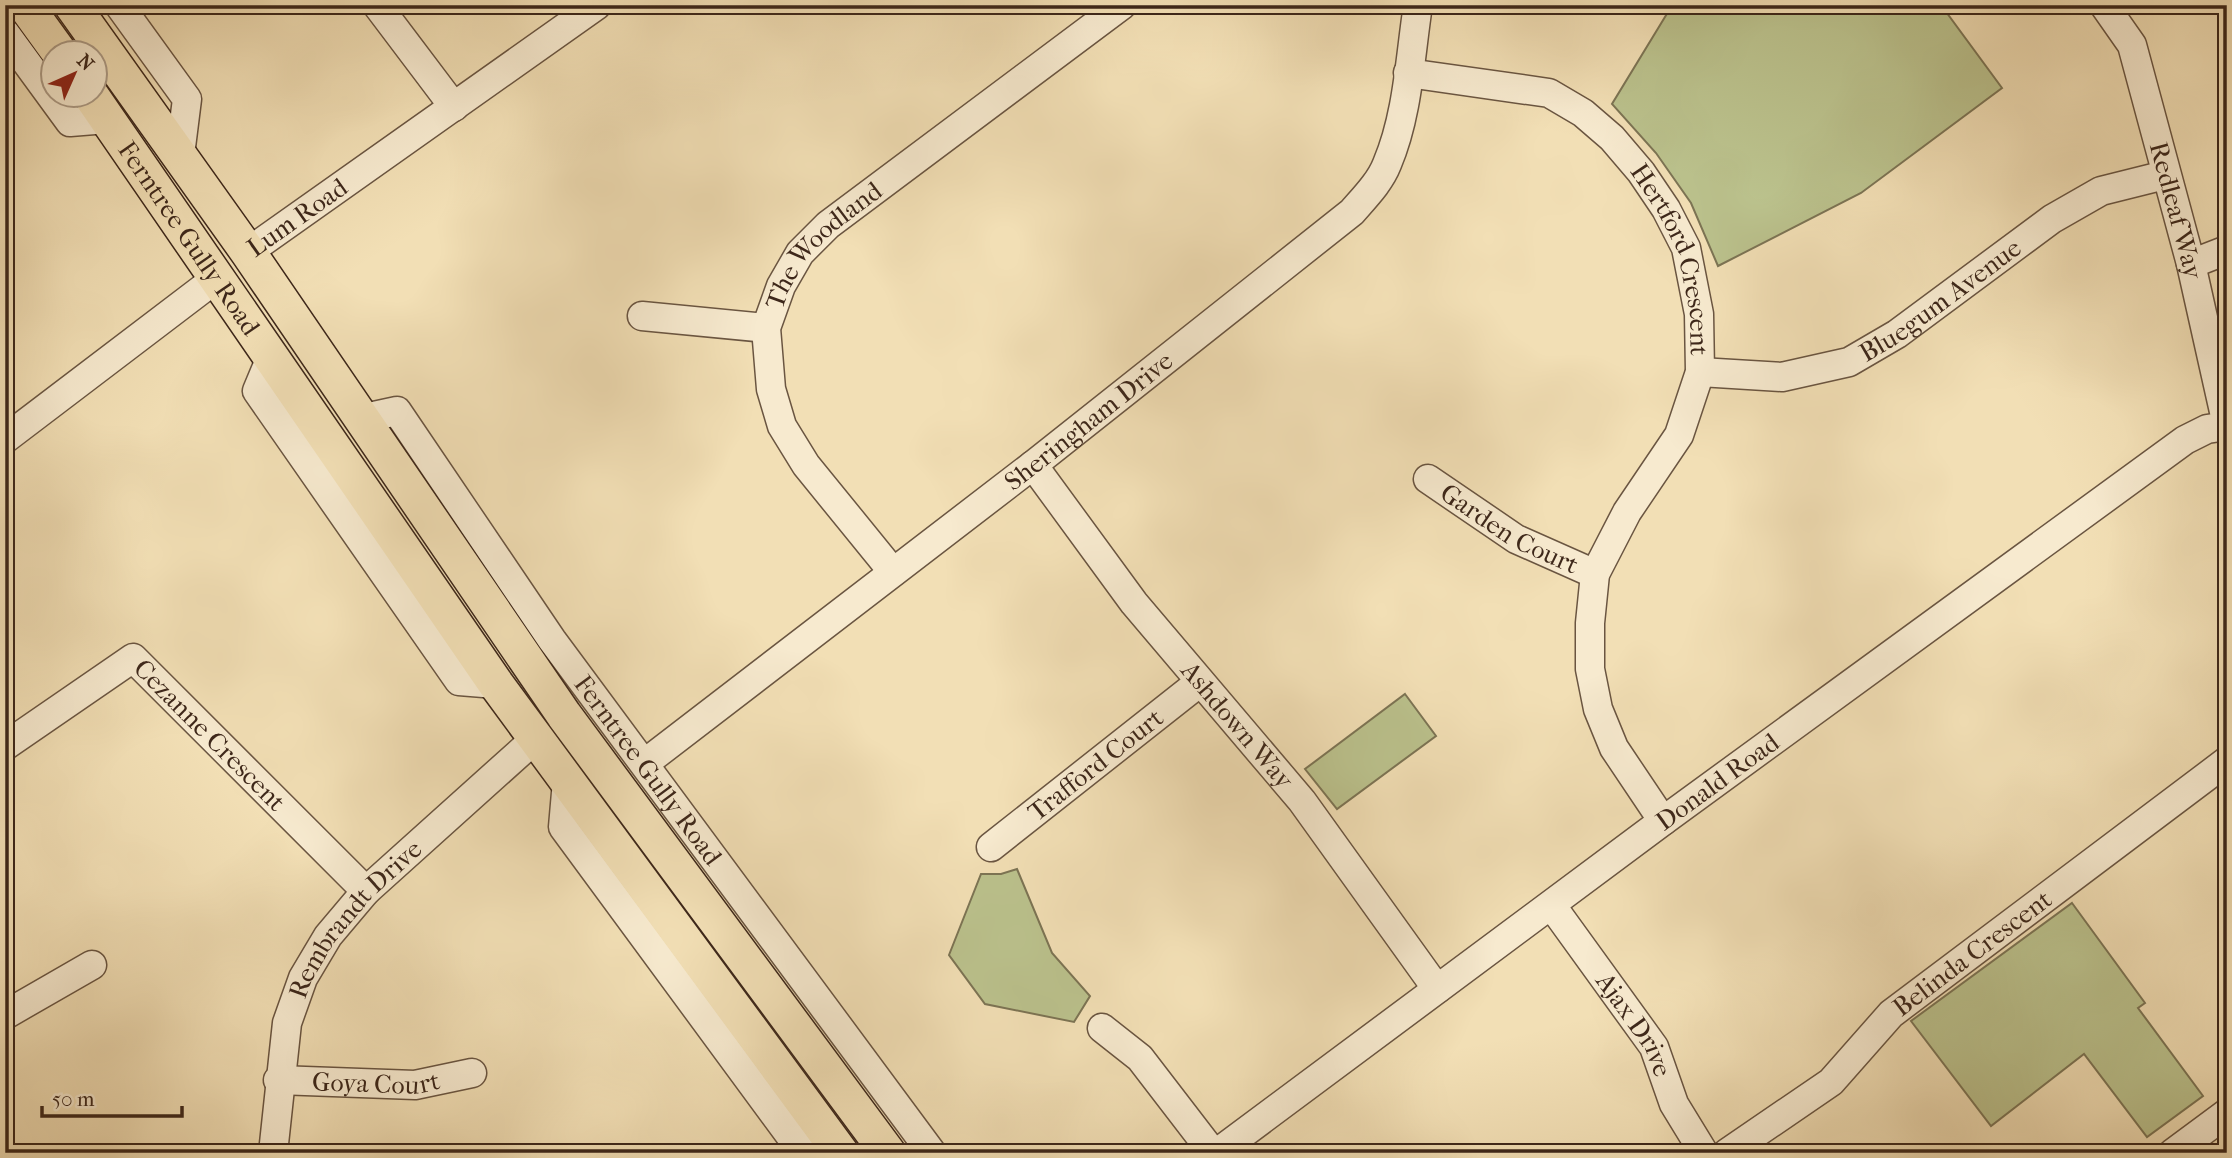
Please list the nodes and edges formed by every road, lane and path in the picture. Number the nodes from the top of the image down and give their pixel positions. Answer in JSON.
{"nodes":[{"id":1,"x":25,"y":5,"type":"edge"},
{"id":2,"x":72,"y":5,"type":"edge"},
{"id":3,"x":118,"y":5,"type":"edge"},
{"id":4,"x":377,"y":5,"type":"edge"},
{"id":5,"x":597,"y":5,"type":"edge"},
{"id":6,"x":1122,"y":5,"type":"edge"},
{"id":7,"x":1418,"y":5,"type":"edge"},
{"id":8,"x":2104,"y":5,"type":"edge"},
{"id":9,"x":5,"y":33,"type":"edge"},
{"id":10,"x":49,"y":38,"type":"edge"},
{"id":11,"x":1408,"y":73,"type":"junction"},
{"id":12,"x":38,"y":78,"type":"edge"},
{"id":13,"x":139,"y":97,"type":"junction"},
{"id":14,"x":108,"y":105,"type":"edge"},
{"id":15,"x":454,"y":107,"type":"junction"},
{"id":16,"x":60,"y":108,"type":"edge"},
{"id":17,"x":97,"y":108,"type":"edge"},
{"id":18,"x":100,"y":108,"type":"edge"},
{"id":19,"x":180,"y":155,"type":"junction"},
{"id":20,"x":2165,"y":175,"type":"junction"},
{"id":21,"x":2227,"y":250,"type":"edge"},
{"id":22,"x":248,"y":253,"type":"junction"},
{"id":23,"x":2191,"y":264,"type":"junction"},
{"id":24,"x":218,"y":277,"type":"junction"},
{"id":25,"x":642,"y":316,"type":"dead end"},
{"id":26,"x":766,"y":328,"type":"junction"},
{"id":27,"x":272,"y":355,"type":"junction"},
{"id":28,"x":1700,"y":372,"type":"junction"},
{"id":29,"x":360,"y":418,"type":"junction"},
{"id":30,"x":2227,"y":426,"type":"edge"},
{"id":31,"x":8,"y":431,"type":"edge"},
{"id":32,"x":330,"y":440,"type":"junction"},
{"id":33,"x":1033,"y":465,"type":"junction"},
{"id":34,"x":1428,"y":479,"type":"dead end"},
{"id":35,"x":893,"y":572,"type":"junction"},
{"id":36,"x":1595,"y":575,"type":"junction"},
{"id":37,"x":1200,"y":682,"type":"junction"},
{"id":38,"x":496,"y":684,"type":"junction"},
{"id":39,"x":564,"y":715,"type":"junction"},
{"id":40,"x":535,"y":739,"type":"junction"},
{"id":41,"x":5,"y":746,"type":"edge"},
{"id":42,"x":2227,"y":761,"type":"edge"},
{"id":43,"x":645,"y":763,"type":"junction"},
{"id":44,"x":1663,"y":821,"type":"junction"},
{"id":45,"x":990,"y":847,"type":"dead end"},
{"id":46,"x":366,"y":891,"type":"junction"},
{"id":47,"x":1552,"y":906,"type":"junction"},
{"id":48,"x":92,"y":965,"type":"dead end"},
{"id":49,"x":1437,"y":989,"type":"junction"},
{"id":50,"x":5,"y":1015,"type":"edge"},
{"id":51,"x":1102,"y":1028,"type":"dead end"},
{"id":52,"x":472,"y":1073,"type":"dead end"},
{"id":53,"x":278,"y":1080,"type":"junction"},
{"id":54,"x":2227,"y":1113,"type":"edge"},
{"id":55,"x":820,"y":1149,"type":"edge"},
{"id":56,"x":273,"y":1153,"type":"edge"},
{"id":57,"x":888,"y":1153,"type":"edge"},
{"id":58,"x":932,"y":1153,"type":"edge"},
{"id":59,"x":1215,"y":1153,"type":"edge"},
{"id":60,"x":1704,"y":1153,"type":"edge"},
{"id":61,"x":1727,"y":1153,"type":"edge"},
{"id":62,"x":2173,"y":1153,"type":"edge"}],
"edges":[{"from":1,"to":10,"type":"main road"},
{"from":2,"to":13,"type":"main road","name":"Ferntree Gully Road"},
{"from":3,"to":19,"type":"street","name":"Ferntree Gully Road"},
{"from":4,"to":15,"type":"street"},
{"from":5,"to":15,"type":"street","name":"Lum Road"},
{"from":6,"to":26,"type":"street","name":"The Woodland"},
{"from":7,"to":11,"type":"street","name":"Sheringham Drive"},
{"from":8,"to":20,"type":"street","name":"Redleaf Way"},
{"from":9,"to":12,"type":"street","name":"Ferntree Gully Road"},
{"from":11,"to":28,"type":"street","name":"Hertford Crescent"},
{"from":11,"to":33,"type":"street","name":"Sheringham Drive"},
{"from":13,"to":14,"type":"main road"},
{"from":13,"to":19,"type":"main road","name":"Ferntree Gully Road"},
{"from":15,"to":22,"type":"street","name":"Lum Road"},
{"from":16,"to":17,"type":"street","name":"Ferntree Gully Road"},
{"from":18,"to":24,"type":"main road","name":"Ferntree Gully Road"},
{"from":19,"to":22,"type":"main road","name":"Ferntree Gully Road"},
{"from":20,"to":23,"type":"street","name":"Redleaf Way"},
{"from":20,"to":28,"type":"street","name":"Bluegum Avenue"},
{"from":21,"to":23,"type":"street"},
{"from":22,"to":24,"type":"main road","name":"Lum Road"},
{"from":22,"to":29,"type":"main road","name":"Ferntree Gully Road"},
{"from":23,"to":30,"type":"street","name":"Redleaf Way"},
{"from":24,"to":27,"type":"main road","name":"Ferntree Gully Road"},
{"from":24,"to":31,"type":"street","name":"Lum Road"},
{"from":25,"to":26,"type":"street"},
{"from":26,"to":35,"type":"street","name":"The Woodland"},
{"from":27,"to":32,"type":"main road","name":"Ferntree Gully Road"},
{"from":27,"to":38,"type":"street","name":"Ferntree Gully Road"},
{"from":28,"to":36,"type":"street","name":"Hertford Crescent"},
{"from":29,"to":32,"type":"main road"},
{"from":29,"to":39,"type":"main road","name":"Ferntree Gully Road"},
{"from":29,"to":43,"type":"street","name":"Ferntree Gully Road"},
{"from":30,"to":44,"type":"street","name":"Donald Road"},
{"from":32,"to":38,"type":"main road","name":"Ferntree Gully Road"},
{"from":33,"to":35,"type":"street","name":"Sheringham Drive"},
{"from":33,"to":37,"type":"street","name":"Ashdown Way"},
{"from":34,"to":36,"type":"street","name":"Garden Court"},
{"from":35,"to":43,"type":"street","name":"Sheringham Drive"},
{"from":36,"to":44,"type":"street","name":"Hertford Crescent"},
{"from":37,"to":45,"type":"street","name":"Trafford Court"},
{"from":37,"to":49,"type":"street","name":"Ashdown Way"},
{"from":38,"to":40,"type":"main road","name":"Ferntree Gully Road"},
{"from":39,"to":40,"type":"main road"},
{"from":39,"to":57,"type":"main road","name":"Ferntree Gully Road"},
{"from":40,"to":46,"type":"street","name":"Rembrandt Drive"},
{"from":40,"to":55,"type":"main road","name":"Ferntree Gully Road"},
{"from":41,"to":46,"type":"street","name":"Cezanne Crescent"},
{"from":42,"to":61,"type":"street","name":"Belinda Crescent"},
{"from":43,"to":58,"type":"street","name":"Ferntree Gully Road"},
{"from":44,"to":47,"type":"street","name":"Donald Road"},
{"from":46,"to":53,"type":"street","name":"Rembrandt Drive"},
{"from":47,"to":49,"type":"street","name":"Donald Road"},
{"from":47,"to":60,"type":"street","name":"Ajax Drive"},
{"from":48,"to":50,"type":"street"},
{"from":49,"to":59,"type":"street","name":"Donald Road"},
{"from":51,"to":59,"type":"street"},
{"from":52,"to":53,"type":"street","name":"Goya Court"},
{"from":53,"to":56,"type":"street","name":"Rembrandt Drive"},
{"from":54,"to":62,"type":"street"}]}
